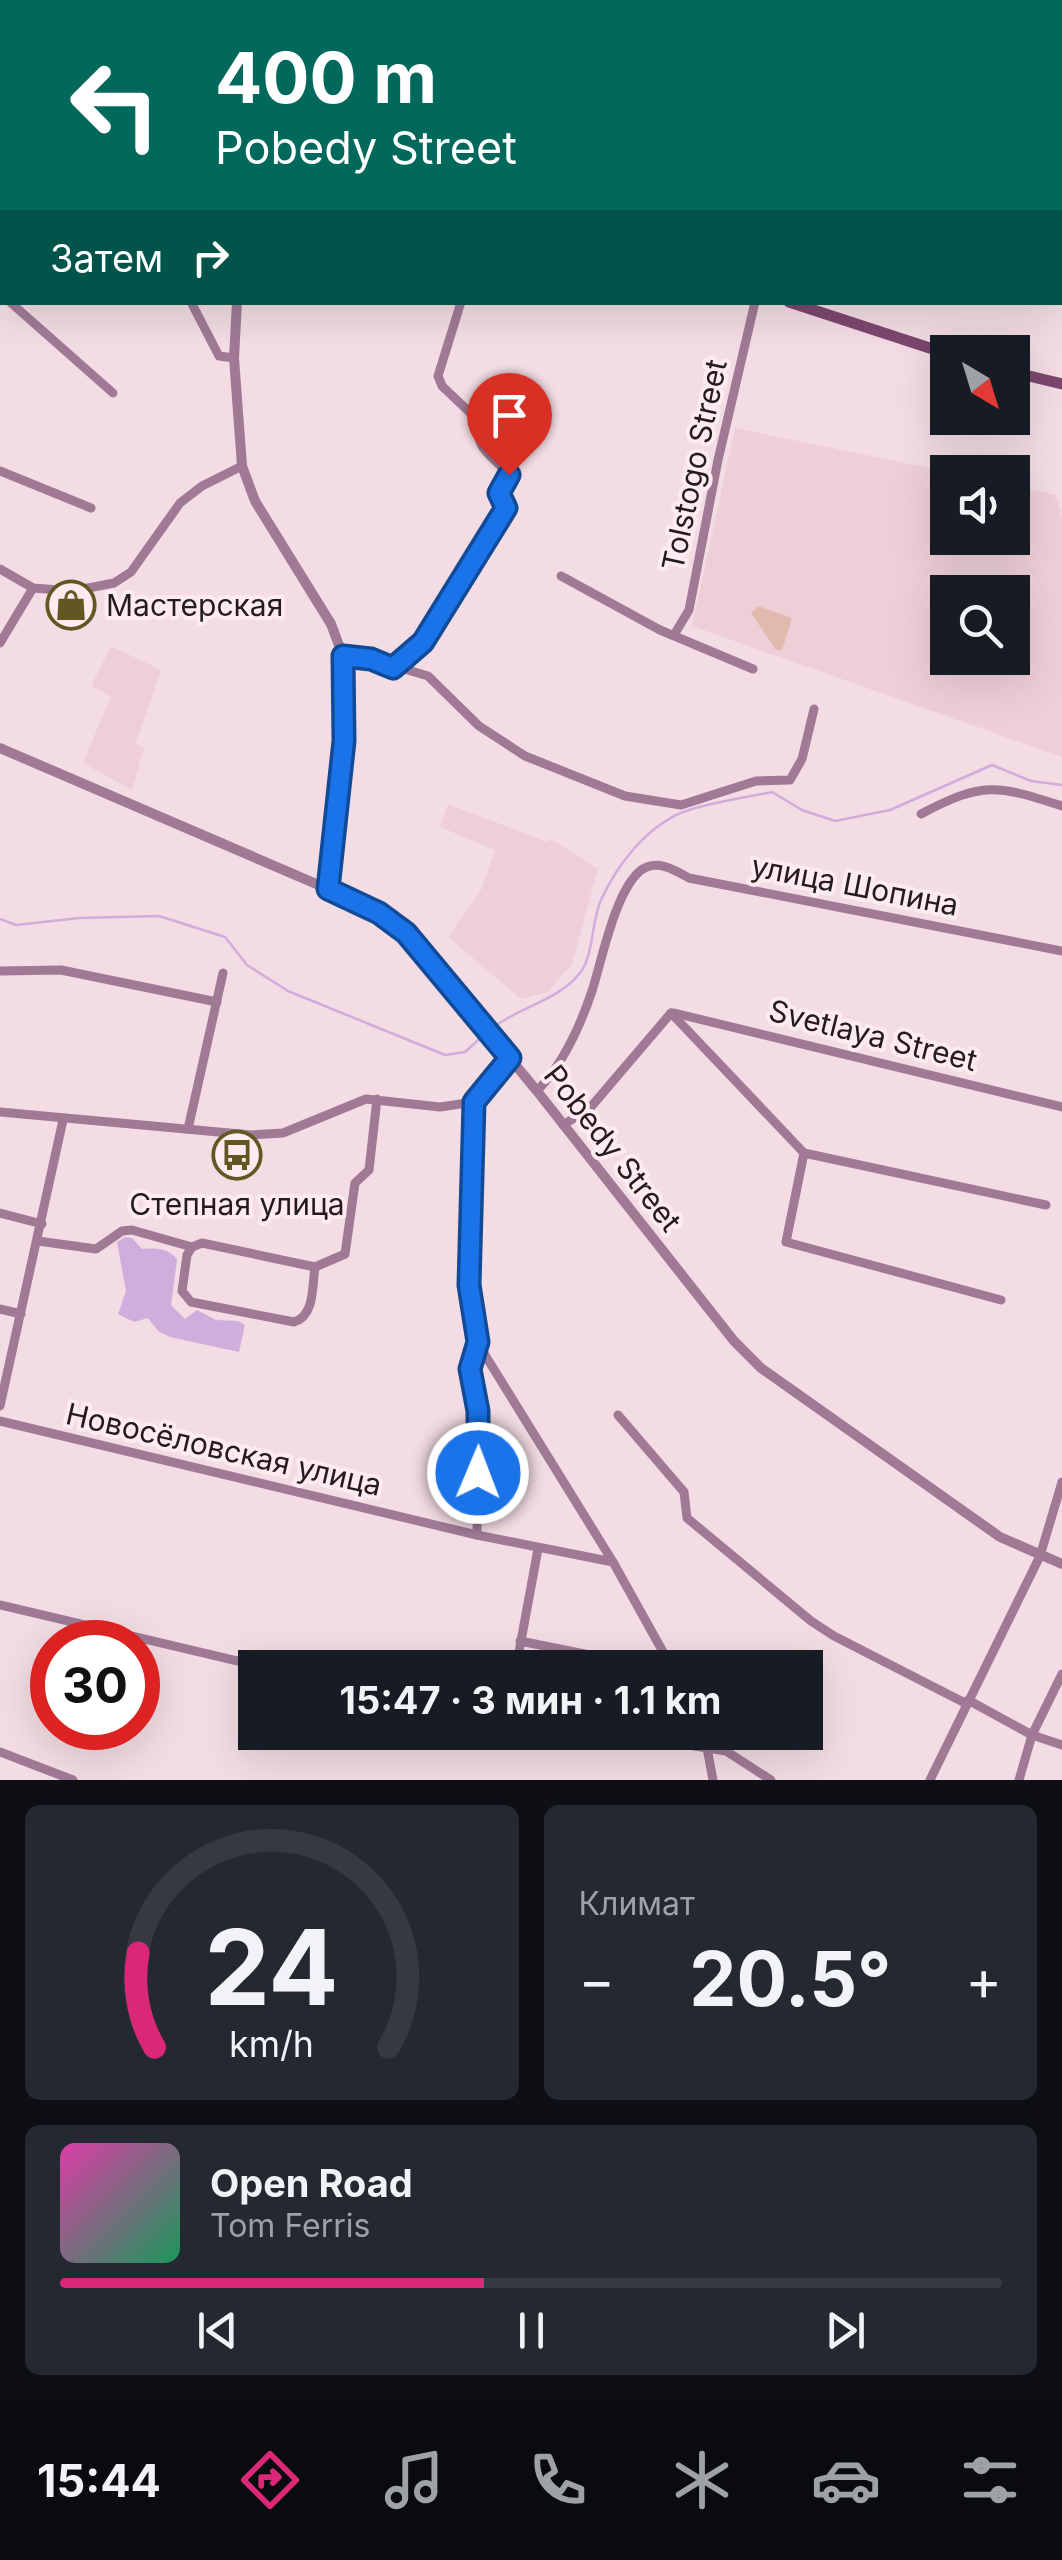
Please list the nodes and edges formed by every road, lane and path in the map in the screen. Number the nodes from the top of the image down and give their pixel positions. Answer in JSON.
{"nodes":[{"id":1,"x":13,"y":305,"type":"edge"},
{"id":2,"x":192,"y":305,"type":"edge"},
{"id":3,"x":237,"y":305,"type":"edge"},
{"id":4,"x":460,"y":305,"type":"edge"},
{"id":5,"x":754,"y":305,"type":"edge"},
{"id":6,"x":799,"y":305,"type":"edge"},
{"id":7,"x":930,"y":348,"type":"edge"},
{"id":8,"x":234,"y":358,"type":"junction"},
{"id":9,"x":1030,"y":376,"type":"edge"},
{"id":10,"x":1062,"y":384,"type":"edge"},
{"id":11,"x":113,"y":393,"type":"dead end"},
{"id":12,"x":242,"y":466,"type":"junction"},
{"id":13,"x":0,"y":471,"type":"edge"},
{"id":14,"x":91,"y":508,"type":"dead end"},
{"id":15,"x":0,"y":569,"type":"edge"},
{"id":16,"x":561,"y":576,"type":"dead end"},
{"id":17,"x":33,"y":588,"type":"junction"},
{"id":18,"x":674,"y":634,"type":"junction"},
{"id":19,"x":0,"y":643,"type":"edge"},
{"id":20,"x":343,"y":656,"type":"junction"},
{"id":21,"x":393,"y":668,"type":"junction"},
{"id":22,"x":753,"y":669,"type":"dead end"},
{"id":23,"x":814,"y":710,"type":"dead end"},
{"id":24,"x":0,"y":748,"type":"edge"},
{"id":25,"x":1062,"y":806,"type":"edge"},
{"id":26,"x":921,"y":814,"type":"dead end"},
{"id":27,"x":328,"y":889,"type":"junction"},
{"id":28,"x":1062,"y":952,"type":"edge"},
{"id":29,"x":0,"y":972,"type":"edge"},
{"id":30,"x":223,"y":973,"type":"dead end"},
{"id":31,"x":218,"y":1002,"type":"junction"},
{"id":32,"x":671,"y":1012,"type":"junction"},
{"id":33,"x":510,"y":1058,"type":"junction"},
{"id":34,"x":537,"y":1091,"type":"junction"},
{"id":35,"x":377,"y":1099,"type":"junction"},
{"id":36,"x":474,"y":1102,"type":"junction"},
{"id":37,"x":1062,"y":1107,"type":"edge"},
{"id":38,"x":0,"y":1112,"type":"edge"},
{"id":39,"x":63,"y":1120,"type":"junction"},
{"id":40,"x":564,"y":1125,"type":"junction"},
{"id":41,"x":188,"y":1129,"type":"junction"},
{"id":42,"x":804,"y":1153,"type":"junction"},
{"id":43,"x":1046,"y":1204,"type":"dead end"},
{"id":44,"x":0,"y":1213,"type":"edge"},
{"id":45,"x":42,"y":1224,"type":"junction"},
{"id":46,"x":38,"y":1241,"type":"junction"},
{"id":47,"x":192,"y":1247,"type":"junction"},
{"id":48,"x":315,"y":1267,"type":"junction"},
{"id":49,"x":1001,"y":1300,"type":"dead end"},
{"id":50,"x":0,"y":1308,"type":"edge"},
{"id":51,"x":21,"y":1314,"type":"junction"},
{"id":52,"x":478,"y":1342,"type":"junction"},
{"id":53,"x":0,"y":1406,"type":"edge"},
{"id":54,"x":618,"y":1415,"type":"dead end"},
{"id":55,"x":0,"y":1421,"type":"edge"},
{"id":56,"x":1062,"y":1482,"type":"edge"},
{"id":57,"x":476,"y":1535,"type":"junction"},
{"id":58,"x":538,"y":1548,"type":"junction"},
{"id":59,"x":1040,"y":1556,"type":"junction"},
{"id":60,"x":612,"y":1562,"type":"junction"},
{"id":61,"x":1062,"y":1564,"type":"edge"},
{"id":62,"x":0,"y":1605,"type":"edge"},
{"id":63,"x":520,"y":1641,"type":"junction"},
{"id":64,"x":519,"y":1650,"type":"edge"},
{"id":65,"x":565,"y":1650,"type":"edge"},
{"id":66,"x":662,"y":1650,"type":"edge"},
{"id":67,"x":238,"y":1661,"type":"edge"},
{"id":68,"x":1062,"y":1674,"type":"edge"},
{"id":69,"x":967,"y":1701,"type":"junction"},
{"id":70,"x":1032,"y":1734,"type":"junction"},
{"id":71,"x":1062,"y":1745,"type":"edge"},
{"id":72,"x":709,"y":1750,"type":"edge"},
{"id":73,"x":722,"y":1750,"type":"edge"},
{"id":74,"x":0,"y":1752,"type":"edge"},
{"id":75,"x":72,"y":1780,"type":"edge"},
{"id":76,"x":712,"y":1780,"type":"edge"},
{"id":77,"x":771,"y":1780,"type":"edge"},
{"id":78,"x":930,"y":1780,"type":"edge"},
{"id":79,"x":1019,"y":1780,"type":"edge"}],
"edges":[{"from":1,"to":11,"type":"street"},
{"from":2,"to":8,"type":"street"},
{"from":3,"to":8,"type":"street"},
{"from":4,"to":21,"type":"street"},
{"from":5,"to":18,"type":"street","name":"Tolstogo Street"},
{"from":6,"to":7,"type":"main road"},
{"from":8,"to":12,"type":"street"},
{"from":9,"to":10,"type":"main road"},
{"from":12,"to":17,"type":"street"},
{"from":12,"to":20,"type":"street"},
{"from":13,"to":14,"type":"street"},
{"from":15,"to":17,"type":"street"},
{"from":16,"to":18,"type":"street"},
{"from":17,"to":19,"type":"street"},
{"from":18,"to":22,"type":"street"},
{"from":20,"to":21,"type":"street"},
{"from":20,"to":27,"type":"street"},
{"from":21,"to":23,"type":"street"},
{"from":24,"to":27,"type":"street","name":"Pobedy Street"},
{"from":25,"to":26,"type":"street"},
{"from":27,"to":33,"type":"street","name":"Pobedy Street"},
{"from":28,"to":34,"type":"street","name":"улица Шопина"},
{"from":29,"to":31,"type":"street"},
{"from":30,"to":31,"type":"street"},
{"from":31,"to":41,"type":"street"},
{"from":32,"to":37,"type":"street","name":"Svetlaya Street"},
{"from":32,"to":40,"type":"street"},
{"from":32,"to":42,"type":"street"},
{"from":33,"to":34,"type":"street","name":"Pobedy Street"},
{"from":33,"to":36,"type":"street"},
{"from":34,"to":40,"type":"street","name":"Pobedy Street"},
{"from":35,"to":36,"type":"street"},
{"from":35,"to":41,"type":"street"},
{"from":35,"to":48,"type":"street"},
{"from":36,"to":52,"type":"street"},
{"from":38,"to":39,"type":"street"},
{"from":39,"to":41,"type":"street"},
{"from":39,"to":45,"type":"street"},
{"from":40,"to":59,"type":"street","name":"Pobedy Street"},
{"from":42,"to":43,"type":"street"},
{"from":42,"to":49,"type":"street"},
{"from":44,"to":45,"type":"street"},
{"from":45,"to":46,"type":"street"},
{"from":46,"to":47,"type":"street"},
{"from":46,"to":51,"type":"street"},
{"from":47,"to":48,"type":"street"},
{"from":47,"to":48,"type":"street"},
{"from":50,"to":51,"type":"street"},
{"from":51,"to":53,"type":"street"},
{"from":52,"to":57,"type":"street"},
{"from":52,"to":60,"type":"street"},
{"from":54,"to":69,"type":"street"},
{"from":55,"to":57,"type":"street","name":"Новосёловская улица"},
{"from":56,"to":59,"type":"street"},
{"from":57,"to":58,"type":"street","name":"Новосёловская улица"},
{"from":58,"to":60,"type":"street","name":"Новосёловская улица"},
{"from":58,"to":63,"type":"street"},
{"from":59,"to":61,"type":"street","name":"Pobedy Street"},
{"from":59,"to":69,"type":"street"},
{"from":60,"to":66,"type":"street"},
{"from":62,"to":67,"type":"street"},
{"from":63,"to":64,"type":"street"},
{"from":63,"to":65,"type":"street"},
{"from":68,"to":70,"type":"street"},
{"from":69,"to":70,"type":"street"},
{"from":69,"to":78,"type":"street"},
{"from":70,"to":71,"type":"street"},
{"from":70,"to":79,"type":"street"},
{"from":72,"to":76,"type":"street"},
{"from":73,"to":77,"type":"street"},
{"from":74,"to":75,"type":"street"}]}
